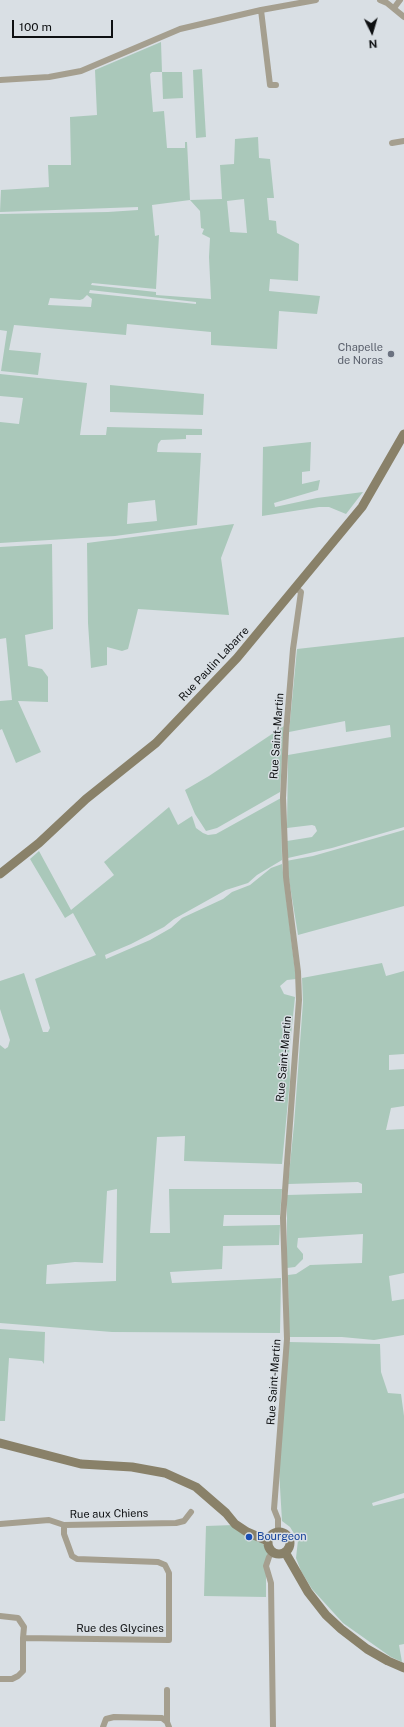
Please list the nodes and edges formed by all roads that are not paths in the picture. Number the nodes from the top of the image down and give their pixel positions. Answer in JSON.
{"nodes":[{"id":1,"x":316,"y":0,"type":"edge"},
{"id":2,"x":380,"y":0,"type":"edge"},
{"id":3,"x":400,"y":0,"type":"edge"},
{"id":4,"x":394,"y":8,"type":"junction"},
{"id":5,"x":261,"y":10,"type":"junction"},
{"id":6,"x":404,"y":17,"type":"edge"},
{"id":7,"x":0,"y":80,"type":"edge"},
{"id":8,"x":276,"y":85,"type":"dead end"},
{"id":9,"x":404,"y":141,"type":"edge"},
{"id":10,"x":392,"y":143,"type":"dead end"},
{"id":11,"x":404,"y":434,"type":"edge"},
{"id":12,"x":296,"y":588,"type":"junction"},
{"id":13,"x":0,"y":874,"type":"edge"},
{"id":14,"x":0,"y":1443,"type":"edge"},
{"id":15,"x":191,"y":1512,"type":"dead end"},
{"id":16,"x":0,"y":1524,"type":"edge"},
{"id":17,"x":64,"y":1525,"type":"junction"},
{"id":18,"x":278,"y":1533,"type":"junction"},
{"id":19,"x":268,"y":1541,"type":"junction"},
{"id":20,"x":273,"y":1552,"type":"junction"},
{"id":21,"x":284,"y":1552,"type":"junction"},
{"id":22,"x":0,"y":1616,"type":"edge"},
{"id":23,"x":24,"y":1638,"type":"junction"},
{"id":24,"x":404,"y":1668,"type":"edge"},
{"id":25,"x":0,"y":1679,"type":"edge"},
{"id":26,"x":167,"y":1690,"type":"dead end"},
{"id":27,"x":168,"y":1724,"type":"edge"},
{"id":28,"x":103,"y":1727,"type":"edge"},
{"id":29,"x":273,"y":1727,"type":"edge"}],
"edges":[{"from":1,"to":5,"type":"street"},
{"from":2,"to":4,"type":"street"},
{"from":3,"to":4,"type":"street"},
{"from":4,"to":6,"type":"street"},
{"from":5,"to":7,"type":"street"},
{"from":5,"to":8,"type":"street"},
{"from":9,"to":10,"type":"street"},
{"from":11,"to":12,"type":"street","name":"Rue Paulin Labarre"},
{"from":12,"to":13,"type":"street","name":"Rue Paulin Labarre"},
{"from":12,"to":18,"type":"street","name":"Rue Saint-Martin"},
{"from":14,"to":19,"type":"street"},
{"from":15,"to":17,"type":"street","name":"Rue aux Chiens"},
{"from":16,"to":17,"type":"street","name":"Rue aux Chiens"},
{"from":17,"to":23,"type":"street","name":"Rue des Glycines"},
{"from":18,"to":19,"type":"street"},
{"from":18,"to":21,"type":"street"},
{"from":19,"to":20,"type":"street"},
{"from":20,"to":21,"type":"street"},
{"from":20,"to":29,"type":"street"},
{"from":21,"to":24,"type":"street"},
{"from":22,"to":23,"type":"street"},
{"from":23,"to":25,"type":"street"},
{"from":26,"to":27,"type":"street"},
{"from":27,"to":28,"type":"street"}]}
